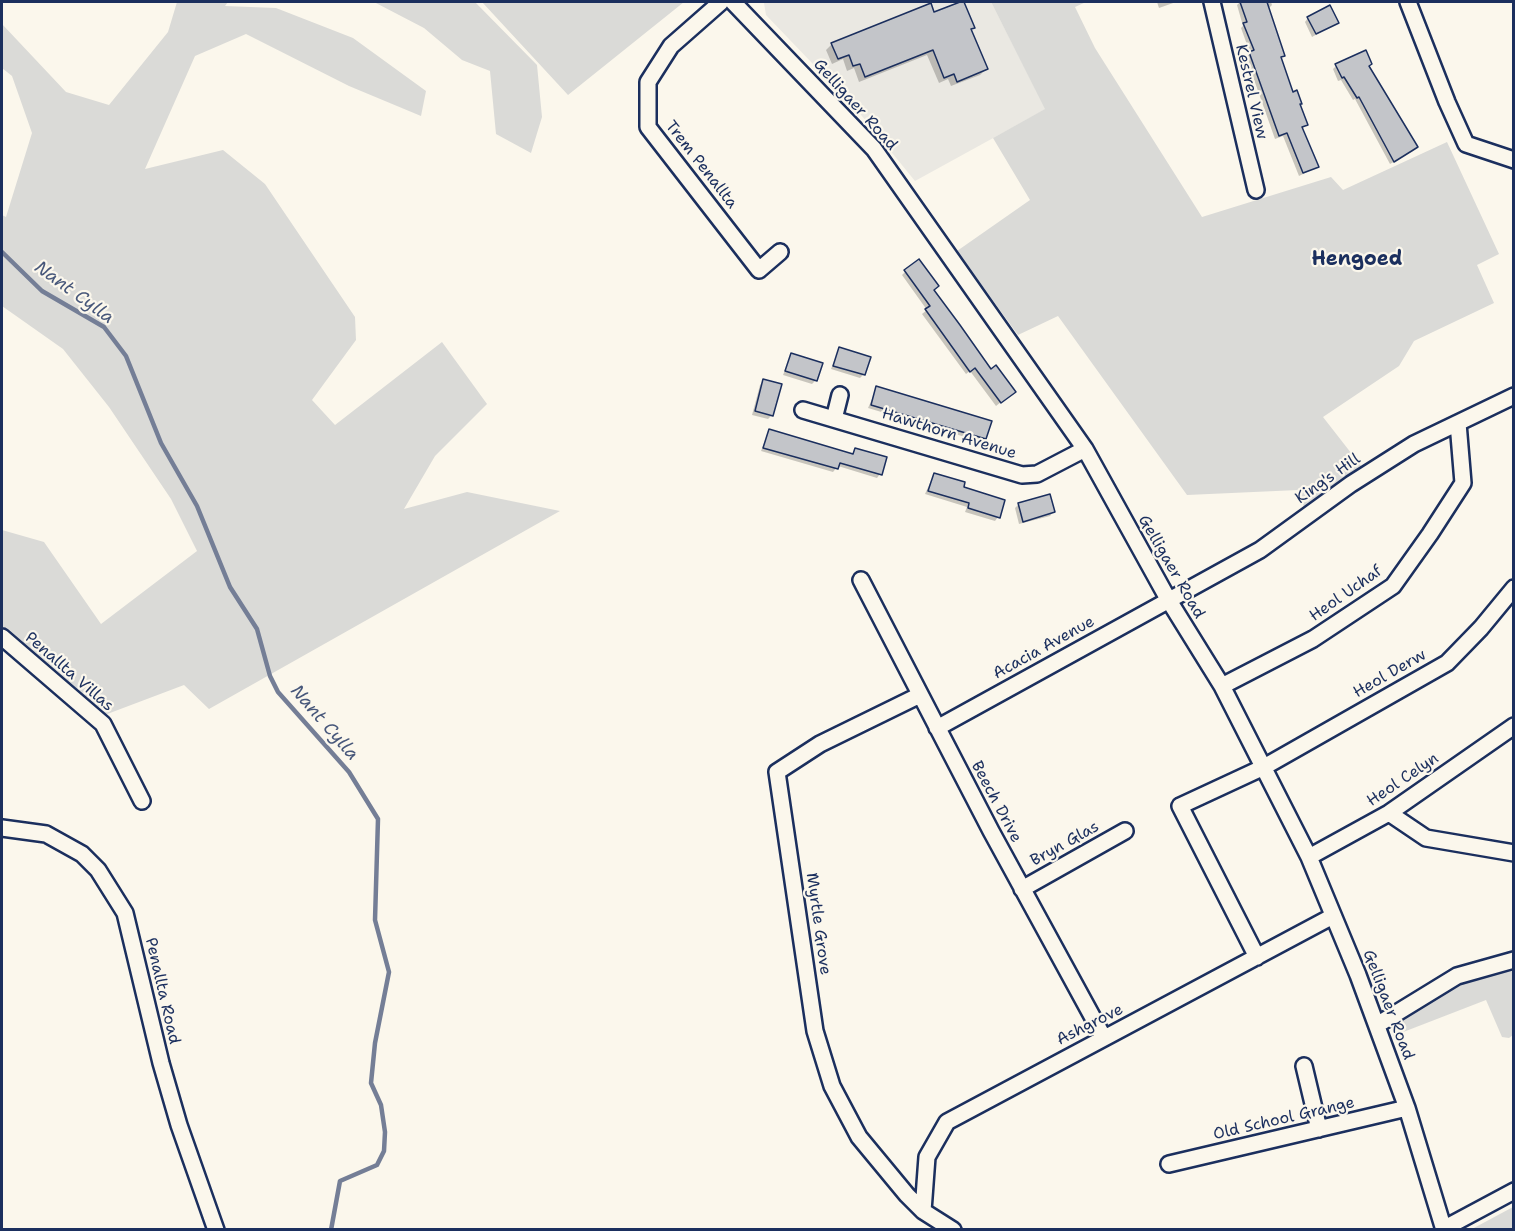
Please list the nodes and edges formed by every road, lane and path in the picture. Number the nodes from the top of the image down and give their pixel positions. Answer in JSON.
{"nodes":[{"id":1,"x":721,"y":2,"type":"edge"},
{"id":2,"x":733,"y":2,"type":"edge"},
{"id":3,"x":1212,"y":2,"type":"edge"},
{"id":4,"x":1408,"y":2,"type":"edge"},
{"id":5,"x":1514,"y":160,"type":"edge"},
{"id":6,"x":1256,"y":190,"type":"dead end"},
{"id":7,"x":780,"y":252,"type":"dead end"},
{"id":8,"x":840,"y":395,"type":"dead end"},
{"id":9,"x":1514,"y":396,"type":"edge"},
{"id":10,"x":803,"y":410,"type":"dead end"},
{"id":11,"x":834,"y":419,"type":"junction"},
{"id":12,"x":1458,"y":423,"type":"junction"},
{"id":13,"x":1084,"y":449,"type":"junction"},
{"id":14,"x":861,"y":580,"type":"dead end"},
{"id":15,"x":1514,"y":588,"type":"edge"},
{"id":16,"x":1168,"y":599,"type":"junction"},
{"id":17,"x":2,"y":638,"type":"edge"},
{"id":18,"x":1222,"y":686,"type":"junction"},
{"id":19,"x":920,"y":695,"type":"junction"},
{"id":20,"x":1514,"y":726,"type":"edge"},
{"id":21,"x":937,"y":728,"type":"junction"},
{"id":22,"x":1264,"y":767,"type":"junction"},
{"id":23,"x":142,"y":801,"type":"dead end"},
{"id":24,"x":1389,"y":813,"type":"junction"},
{"id":25,"x":2,"y":828,"type":"edge"},
{"id":26,"x":1125,"y":831,"type":"dead end"},
{"id":27,"x":1514,"y":853,"type":"edge"},
{"id":28,"x":1309,"y":857,"type":"junction"},
{"id":29,"x":1022,"y":889,"type":"junction"},
{"id":30,"x":1333,"y":916,"type":"junction"},
{"id":31,"x":1257,"y":957,"type":"junction"},
{"id":32,"x":1514,"y":960,"type":"edge"},
{"id":33,"x":1377,"y":1025,"type":"junction"},
{"id":34,"x":1104,"y":1038,"type":"junction"},
{"id":35,"x":1304,"y":1066,"type":"dead end"},
{"id":36,"x":1407,"y":1108,"type":"junction"},
{"id":37,"x":1319,"y":1129,"type":"junction"},
{"id":38,"x":1169,"y":1164,"type":"dead end"},
{"id":39,"x":1514,"y":1191,"type":"edge"},
{"id":40,"x":923,"y":1211,"type":"junction"},
{"id":41,"x":215,"y":1226,"type":"edge"},
{"id":42,"x":1444,"y":1229,"type":"edge"},
{"id":43,"x":953,"y":1230,"type":"edge"}],
"edges":[{"from":1,"to":7,"type":"street","name":"Trem Penallta"},
{"from":2,"to":13,"type":"street","name":"Gelligaer Road"},
{"from":3,"to":6,"type":"street","name":"Kestrel View"},
{"from":4,"to":5,"type":"street"},
{"from":8,"to":11,"type":"street"},
{"from":9,"to":12,"type":"street","name":"King's Hill"},
{"from":10,"to":11,"type":"street","name":"Hawthorn Avenue"},
{"from":11,"to":13,"type":"street","name":"Hawthorn Avenue"},
{"from":12,"to":16,"type":"street","name":"King's Hill"},
{"from":12,"to":18,"type":"street","name":"Heol Uchaf"},
{"from":13,"to":16,"type":"street","name":"Gelligaer Road"},
{"from":14,"to":19,"type":"street","name":"Beech Drive"},
{"from":15,"to":22,"type":"street","name":"Heol Derw"},
{"from":16,"to":18,"type":"street","name":"Gelligaer Road"},
{"from":16,"to":21,"type":"street","name":"Acacia Avenue"},
{"from":17,"to":23,"type":"street","name":"Penallta Villas"},
{"from":18,"to":22,"type":"street","name":"Gelligaer Road"},
{"from":19,"to":21,"type":"street","name":"Beech Drive"},
{"from":19,"to":40,"type":"street","name":"Myrtle Grove"},
{"from":20,"to":24,"type":"street","name":"Heol Celyn"},
{"from":21,"to":29,"type":"street","name":"Beech Drive"},
{"from":22,"to":28,"type":"street","name":"Gelligaer Road"},
{"from":22,"to":31,"type":"street","name":"Heol Derw"},
{"from":24,"to":27,"type":"street"},
{"from":24,"to":28,"type":"street","name":"Heol Celyn"},
{"from":25,"to":41,"type":"street","name":"Penallta Road"},
{"from":26,"to":29,"type":"street","name":"Bryn Glas"},
{"from":28,"to":30,"type":"street","name":"Gelligaer Road"},
{"from":29,"to":34,"type":"street","name":"Beech Drive"},
{"from":30,"to":31,"type":"street","name":"Ashgrove"},
{"from":30,"to":33,"type":"street","name":"Gelligaer Road"},
{"from":31,"to":34,"type":"street","name":"Ashgrove"},
{"from":32,"to":33,"type":"street"},
{"from":33,"to":36,"type":"street","name":"Gelligaer Road"},
{"from":34,"to":40,"type":"street","name":"Ashgrove"},
{"from":35,"to":37,"type":"street"},
{"from":36,"to":37,"type":"street","name":"Old School Grange"},
{"from":36,"to":42,"type":"street","name":"Gelligaer Road"},
{"from":37,"to":38,"type":"street","name":"Old School Grange"},
{"from":39,"to":42,"type":"street"},
{"from":40,"to":43,"type":"street"}]}
